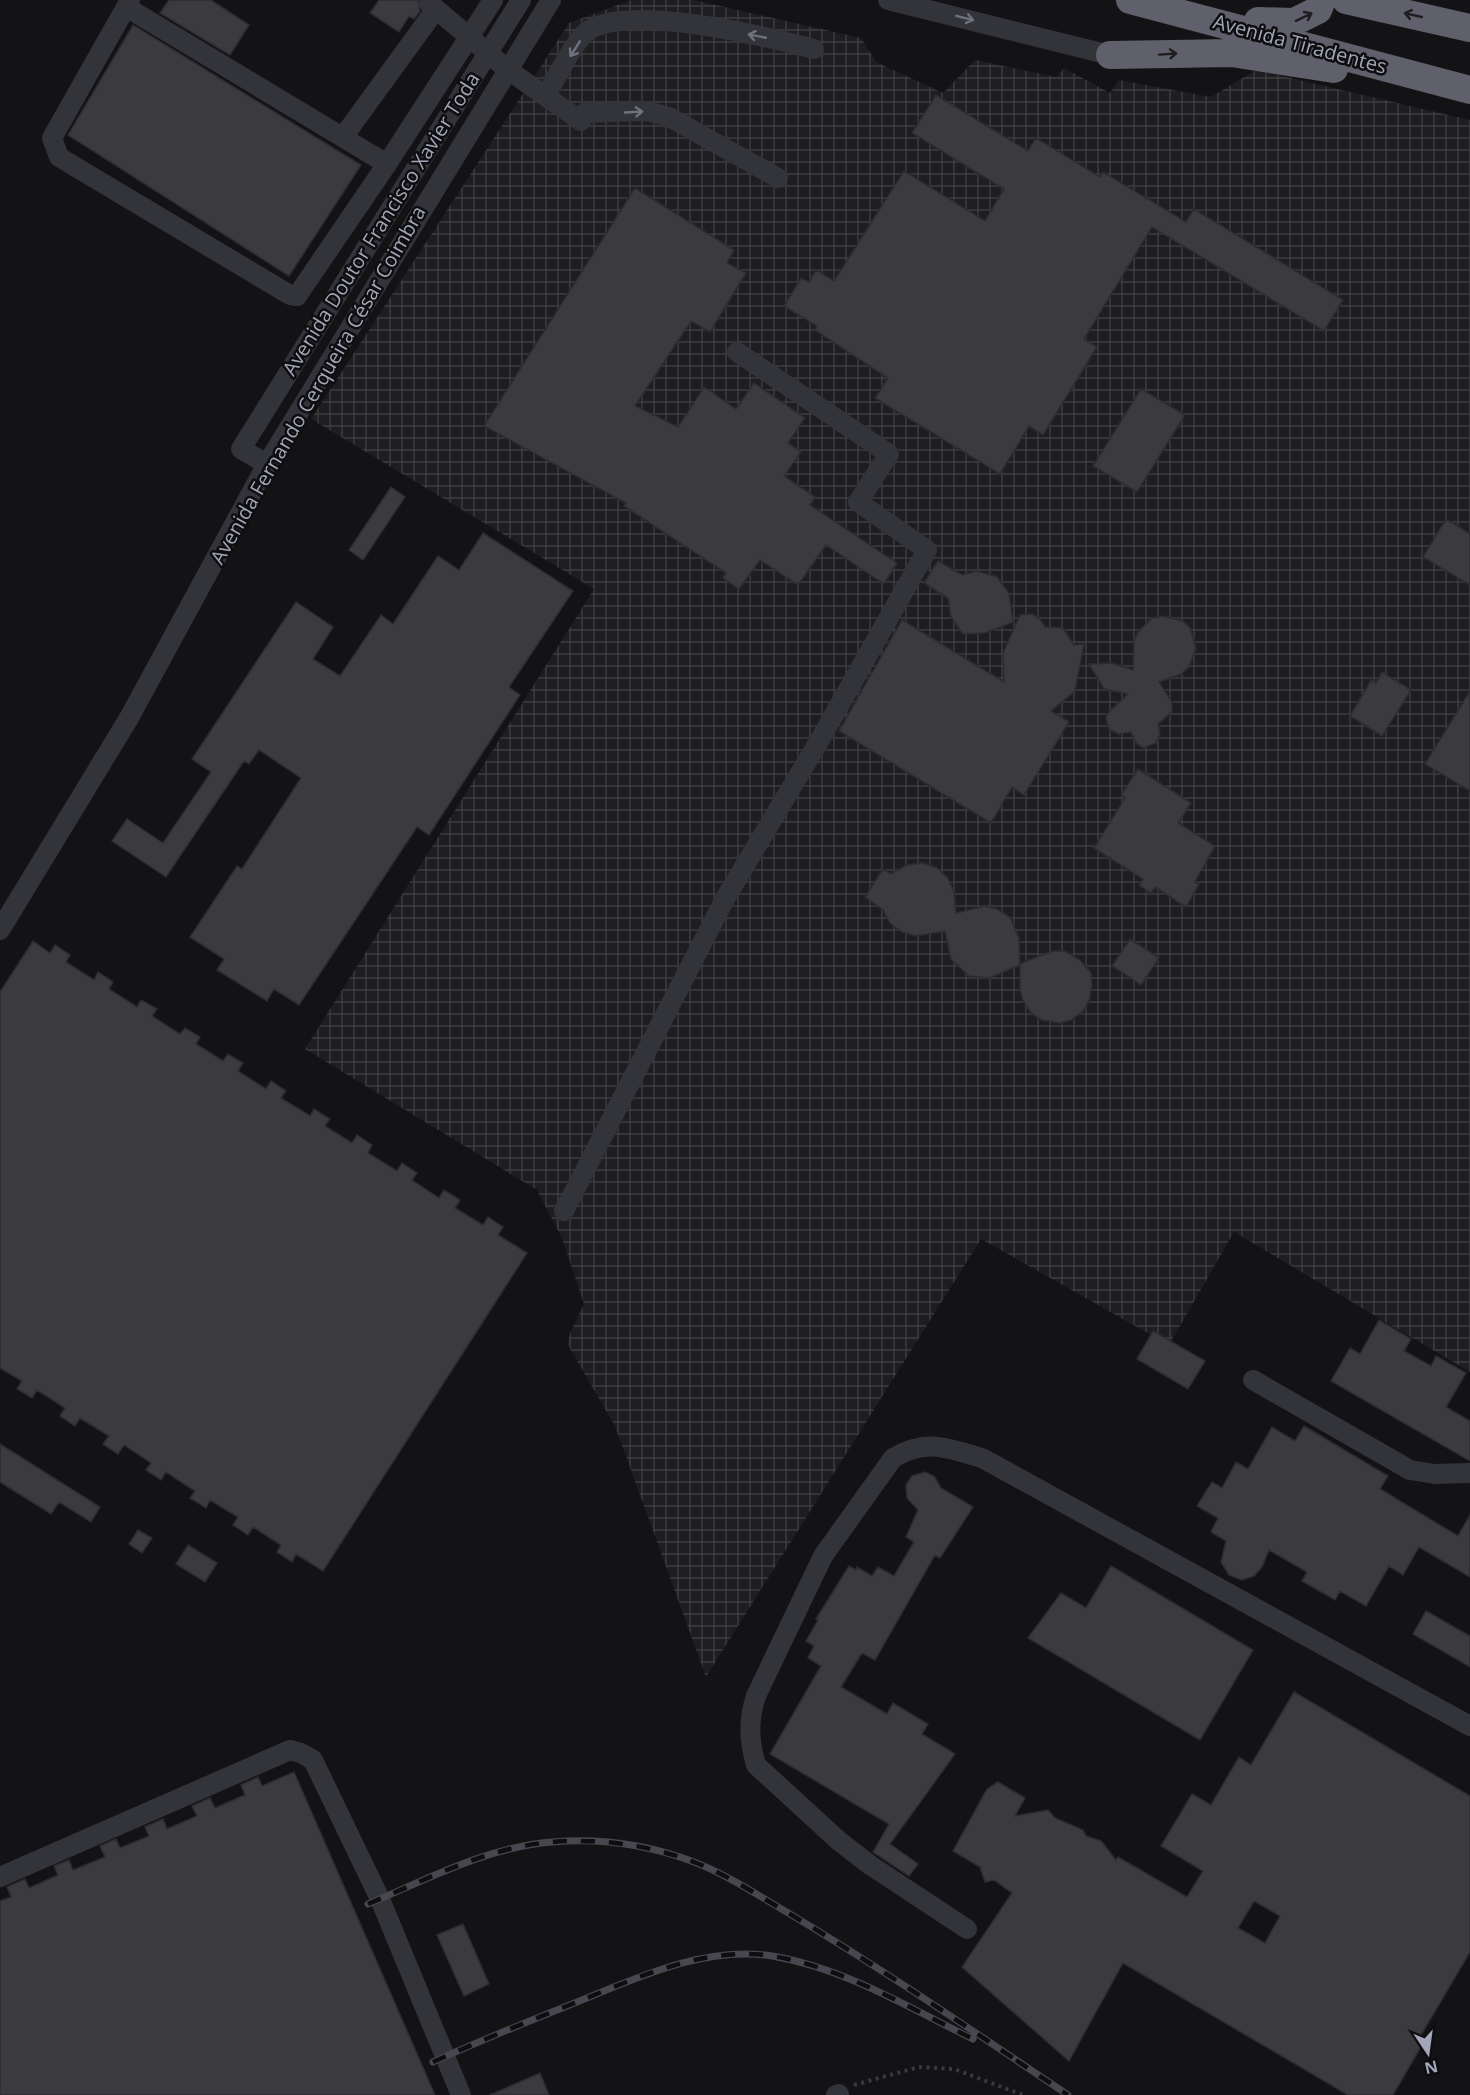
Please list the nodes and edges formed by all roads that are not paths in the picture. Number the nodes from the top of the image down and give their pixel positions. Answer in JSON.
{"nodes":[{"id":1,"x":521,"y":0,"type":"edge"},
{"id":2,"x":551,"y":0,"type":"edge"},
{"id":3,"x":888,"y":0,"type":"edge"},
{"id":4,"x":1322,"y":0,"type":"edge"},
{"id":5,"x":1346,"y":0,"type":"edge"},
{"id":6,"x":488,"y":2,"type":"edge"},
{"id":7,"x":1137,"y":2,"type":"edge"},
{"id":8,"x":128,"y":3,"type":"edge"},
{"id":9,"x":1470,"y":28,"type":"edge"},
{"id":10,"x":470,"y":38,"type":"junction"},
{"id":11,"x":814,"y":49,"type":"dead end"},
{"id":12,"x":488,"y":53,"type":"junction"},
{"id":13,"x":1110,"y":55,"type":"joint"},
{"id":14,"x":507,"y":69,"type":"junction"},
{"id":15,"x":1437,"y":81,"type":"junction"},
{"id":16,"x":1470,"y":90,"type":"edge"},
{"id":17,"x":545,"y":96,"type":"junction"},
{"id":18,"x":343,"y":137,"type":"junction"},
{"id":19,"x":387,"y":164,"type":"junction"},
{"id":20,"x":778,"y":178,"type":"dead end"},
{"id":21,"x":738,"y":352,"type":"dead end"},
{"id":22,"x":267,"y":464,"type":"junction"},
{"id":23,"x":0,"y":930,"type":"edge"},
{"id":24,"x":564,"y":1211,"type":"dead end"},
{"id":25,"x":1253,"y":1380,"type":"dead end"},
{"id":26,"x":1470,"y":1473,"type":"edge"},
{"id":27,"x":1470,"y":1726,"type":"edge"},
{"id":28,"x":0,"y":1877,"type":"edge"},
{"id":29,"x":967,"y":1929,"type":"dead end"},
{"id":30,"x":461,"y":2095,"type":"edge"}],
"edges":[{"from":1,"to":12,"type":"street","name":"Avenida Doutor Francisco Xavier Toda"},
{"from":2,"to":14,"type":"street","name":"Avenida Fernando Cerqueira César Coimbra"},
{"from":3,"to":13,"type":"street","one_way":true},
{"from":7,"to":4,"type":"highway","one_way":true},
{"from":9,"to":5,"type":"highway","one_way":true},
{"from":6,"to":10,"type":"street"},
{"from":7,"to":15,"type":"highway","name":"Avenida Tiradentes"},
{"from":8,"to":18,"type":"street"},
{"from":8,"to":19,"type":"street"},
{"from":10,"to":12,"type":"street"},
{"from":10,"to":18,"type":"street"},
{"from":10,"to":19,"type":"street"},
{"from":11,"to":17,"type":"street","one_way":true},
{"from":12,"to":14,"type":"street"},
{"from":12,"to":22,"type":"street","name":"Avenida Doutor Francisco Xavier Toda"},
{"from":13,"to":15,"type":"highway","one_way":true},
{"from":14,"to":17,"type":"street"},
{"from":14,"to":22,"type":"street","name":"Avenida Fernando Cerqueira César Coimbra"},
{"from":15,"to":16,"type":"highway","name":"Avenida Tiradentes"},
{"from":17,"to":20,"type":"street","one_way":true},
{"from":18,"to":19,"type":"street"},
{"from":21,"to":24,"type":"street"},
{"from":22,"to":23,"type":"street","name":"Avenida Fernando Cerqueira César Coimbra"},
{"from":25,"to":26,"type":"street"},
{"from":27,"to":29,"type":"street"},
{"from":28,"to":30,"type":"street"}]}
